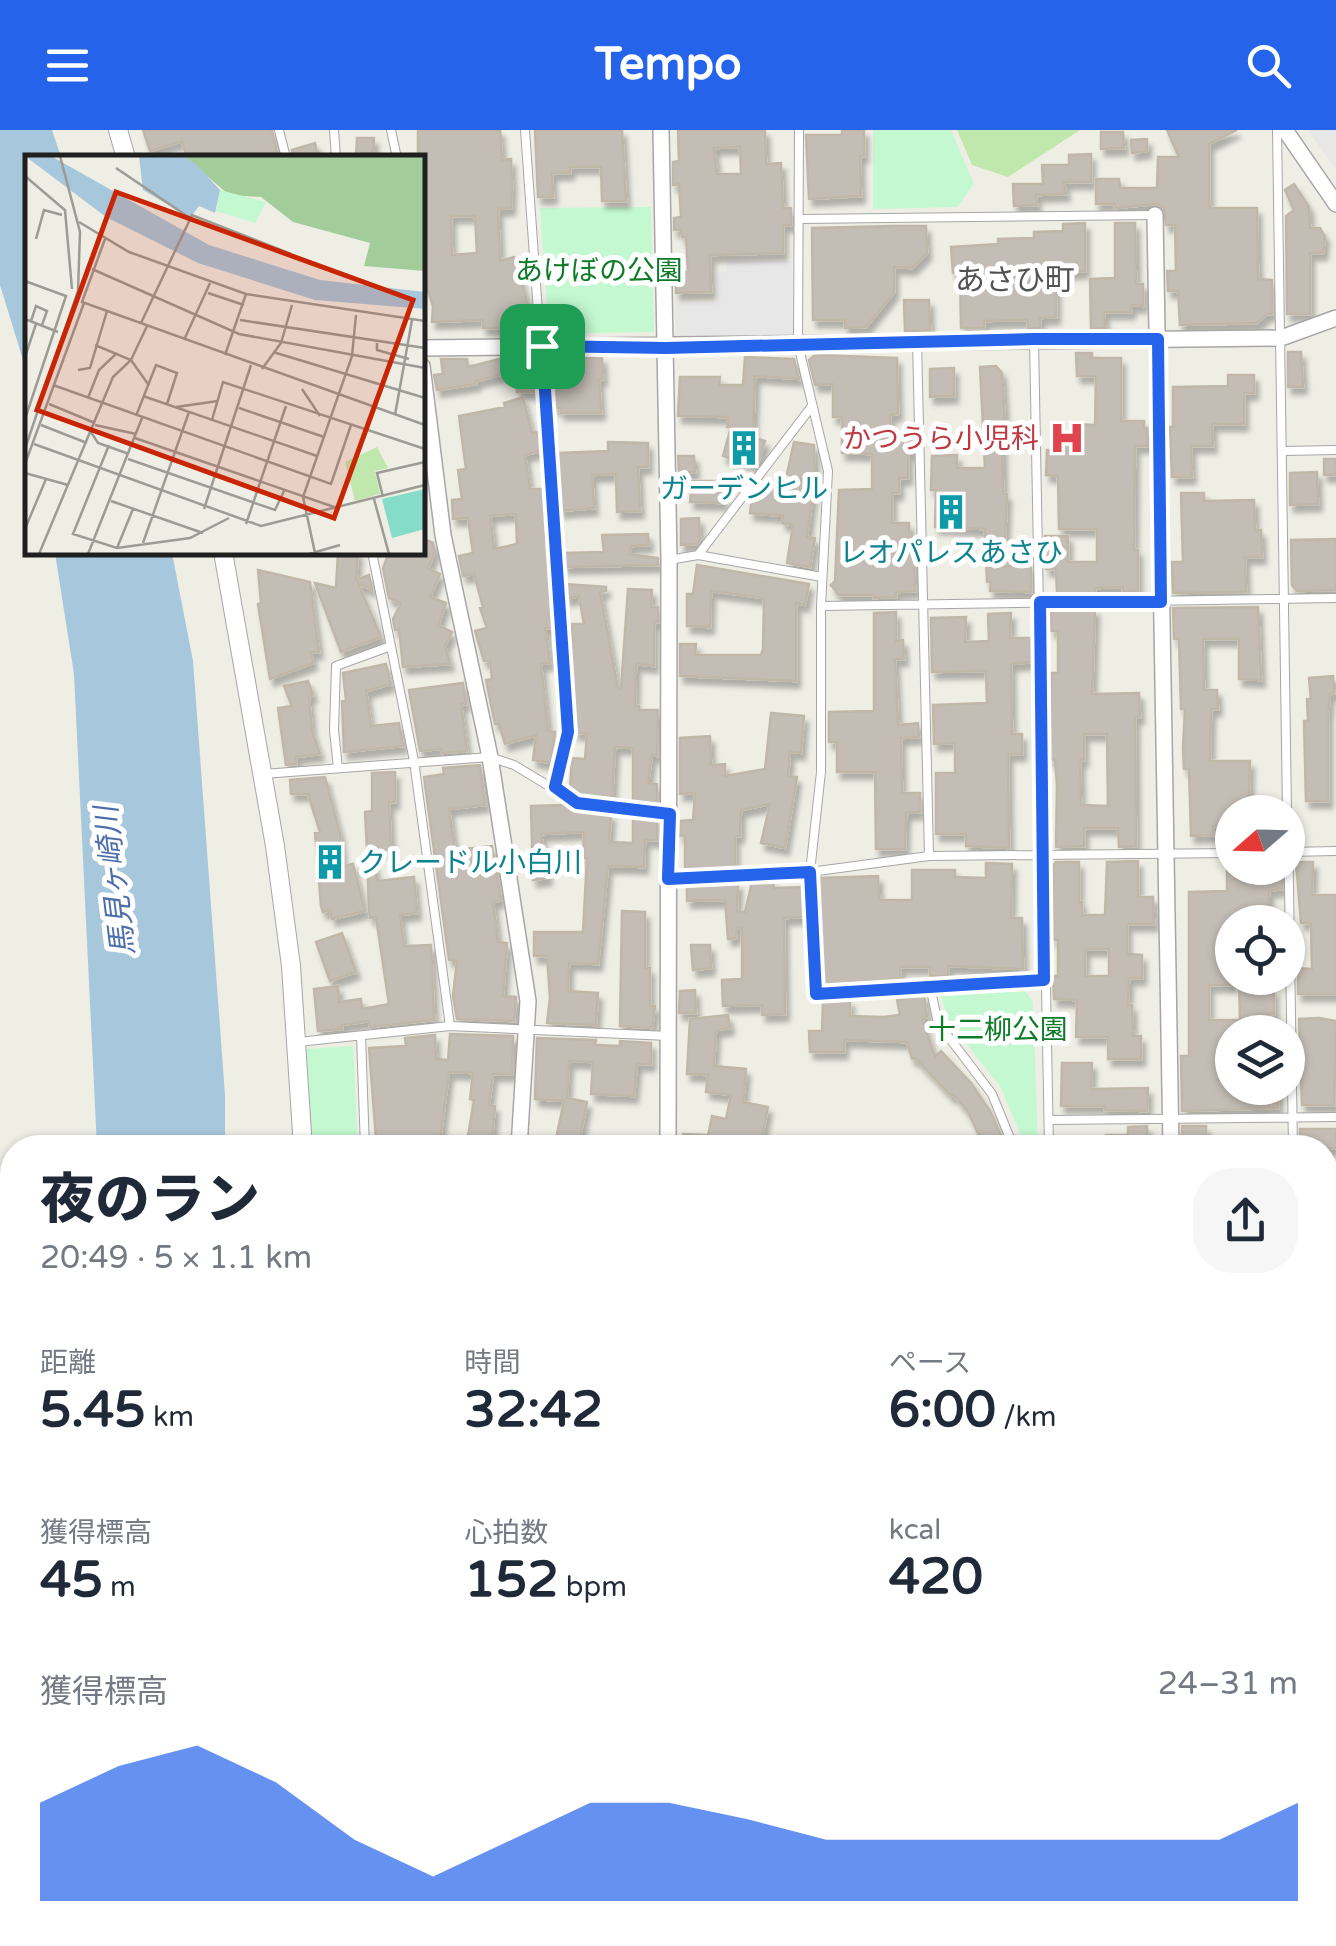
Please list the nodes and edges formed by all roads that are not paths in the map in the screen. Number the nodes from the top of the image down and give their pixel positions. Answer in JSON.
{"nodes":[{"id":1,"x":118,"y":130,"type":"edge"},
{"id":2,"x":279,"y":130,"type":"edge"},
{"id":3,"x":334,"y":130,"type":"edge"},
{"id":4,"x":391,"y":130,"type":"edge"},
{"id":5,"x":525,"y":130,"type":"edge"},
{"id":6,"x":661,"y":130,"type":"edge"},
{"id":7,"x":799,"y":130,"type":"edge"},
{"id":8,"x":1277,"y":130,"type":"edge"},
{"id":9,"x":1285,"y":130,"type":"edge"},
{"id":10,"x":125,"y":155,"type":"edge"},
{"id":11,"x":285,"y":155,"type":"edge"},
{"id":12,"x":336,"y":155,"type":"edge"},
{"id":13,"x":395,"y":155,"type":"edge"},
{"id":14,"x":1336,"y":204,"type":"edge"},
{"id":15,"x":1155,"y":215,"type":"joint"},
{"id":16,"x":800,"y":218,"type":"junction"},
{"id":17,"x":1336,"y":318,"type":"edge"},
{"id":18,"x":1281,"y":338,"type":"junction"},
{"id":19,"x":1034,"y":339,"type":"junction"},
{"id":20,"x":1158,"y":339,"type":"junction"},
{"id":21,"x":917,"y":341,"type":"junction"},
{"id":22,"x":798,"y":344,"type":"junction"},
{"id":23,"x":542,"y":346,"type":"junction"},
{"id":24,"x":425,"y":348,"type":"edge"},
{"id":25,"x":666,"y":348,"type":"junction"},
{"id":26,"x":425,"y":390,"type":"edge"},
{"id":27,"x":812,"y":406,"type":"junction"},
{"id":28,"x":1284,"y":450,"type":"junction"},
{"id":29,"x":1336,"y":450,"type":"edge"},
{"id":30,"x":224,"y":555,"type":"edge"},
{"id":31,"x":373,"y":555,"type":"edge"},
{"id":32,"x":698,"y":555,"type":"junction"},
{"id":33,"x":669,"y":560,"type":"junction"},
{"id":34,"x":822,"y":577,"type":"junction"},
{"id":35,"x":1284,"y":598,"type":"junction"},
{"id":36,"x":1336,"y":598,"type":"edge"},
{"id":37,"x":1040,"y":602,"type":"junction"},
{"id":38,"x":1161,"y":602,"type":"junction"},
{"id":39,"x":923,"y":604,"type":"junction"},
{"id":40,"x":821,"y":606,"type":"junction"},
{"id":41,"x":391,"y":646,"type":"junction"},
{"id":42,"x":490,"y":757,"type":"junction"},
{"id":43,"x":414,"y":761,"type":"junction"},
{"id":44,"x":338,"y":768,"type":"junction"},
{"id":45,"x":263,"y":774,"type":"junction"},
{"id":46,"x":555,"y":787,"type":"junction"},
{"id":47,"x":1288,"y":795,"type":"edge"},
{"id":48,"x":670,"y":814,"type":"junction"},
{"id":49,"x":1336,"y":851,"type":"edge"},
{"id":50,"x":1305,"y":852,"type":"edge"},
{"id":51,"x":1215,"y":853,"type":"edge"},
{"id":52,"x":1044,"y":854,"type":"junction"},
{"id":53,"x":1166,"y":854,"type":"junction"},
{"id":54,"x":929,"y":856,"type":"junction"},
{"id":55,"x":810,"y":872,"type":"junction"},
{"id":56,"x":668,"y":879,"type":"junction"},
{"id":57,"x":1289,"y":885,"type":"edge"},
{"id":58,"x":1044,"y":980,"type":"junction"},
{"id":59,"x":930,"y":986,"type":"junction"},
{"id":60,"x":450,"y":1026,"type":"junction"},
{"id":61,"x":528,"y":1030,"type":"junction"},
{"id":62,"x":361,"y":1036,"type":"junction"},
{"id":63,"x":670,"y":1036,"type":"junction"},
{"id":64,"x":298,"y":1042,"type":"junction"},
{"id":65,"x":1293,"y":1118,"type":"junction"},
{"id":66,"x":1336,"y":1118,"type":"edge"},
{"id":67,"x":1170,"y":1119,"type":"junction"},
{"id":68,"x":1049,"y":1120,"type":"junction"},
{"id":69,"x":302,"y":1135,"type":"edge"},
{"id":70,"x":365,"y":1135,"type":"edge"},
{"id":71,"x":520,"y":1135,"type":"edge"},
{"id":72,"x":668,"y":1135,"type":"edge"},
{"id":73,"x":1009,"y":1135,"type":"edge"},
{"id":74,"x":1049,"y":1135,"type":"edge"},
{"id":75,"x":1171,"y":1135,"type":"edge"},
{"id":76,"x":1293,"y":1135,"type":"edge"}],
"edges":[{"from":1,"to":10,"type":"street"},
{"from":2,"to":11,"type":"lane"},
{"from":3,"to":12,"type":"lane"},
{"from":4,"to":13,"type":"lane"},
{"from":5,"to":23,"type":"lane"},
{"from":6,"to":25,"type":"street"},
{"from":7,"to":16,"type":"lane"},
{"from":8,"to":18,"type":"lane"},
{"from":9,"to":14,"type":"street"},
{"from":15,"to":16,"type":"lane"},
{"from":15,"to":20,"type":"street"},
{"from":16,"to":22,"type":"lane"},
{"from":17,"to":18,"type":"street"},
{"from":18,"to":20,"type":"street"},
{"from":18,"to":28,"type":"lane"},
{"from":19,"to":20,"type":"street"},
{"from":19,"to":21,"type":"street"},
{"from":19,"to":37,"type":"lane"},
{"from":20,"to":38,"type":"street"},
{"from":21,"to":22,"type":"street"},
{"from":21,"to":39,"type":"lane"},
{"from":22,"to":25,"type":"street"},
{"from":22,"to":27,"type":"lane"},
{"from":23,"to":24,"type":"street"},
{"from":23,"to":25,"type":"street"},
{"from":23,"to":46,"type":"lane"},
{"from":25,"to":33,"type":"street"},
{"from":26,"to":42,"type":"street"},
{"from":27,"to":32,"type":"lane"},
{"from":27,"to":34,"type":"lane"},
{"from":28,"to":29,"type":"lane"},
{"from":28,"to":35,"type":"lane"},
{"from":30,"to":45,"type":"street"},
{"from":31,"to":41,"type":"lane"},
{"from":32,"to":33,"type":"lane"},
{"from":32,"to":34,"type":"lane"},
{"from":33,"to":48,"type":"street"},
{"from":34,"to":40,"type":"lane"},
{"from":35,"to":36,"type":"lane"},
{"from":35,"to":38,"type":"lane"},
{"from":35,"to":47,"type":"lane"},
{"from":37,"to":38,"type":"lane"},
{"from":37,"to":39,"type":"lane"},
{"from":37,"to":52,"type":"lane"},
{"from":38,"to":53,"type":"street"},
{"from":39,"to":40,"type":"lane"},
{"from":39,"to":54,"type":"lane"},
{"from":40,"to":55,"type":"lane"},
{"from":41,"to":43,"type":"lane"},
{"from":41,"to":44,"type":"lane"},
{"from":42,"to":43,"type":"lane"},
{"from":42,"to":46,"type":"lane"},
{"from":42,"to":61,"type":"street"},
{"from":43,"to":44,"type":"lane"},
{"from":43,"to":60,"type":"lane"},
{"from":44,"to":45,"type":"lane"},
{"from":45,"to":64,"type":"street"},
{"from":46,"to":48,"type":"lane"},
{"from":48,"to":56,"type":"street"},
{"from":49,"to":50,"type":"lane"},
{"from":51,"to":53,"type":"lane"},
{"from":52,"to":53,"type":"lane"},
{"from":52,"to":54,"type":"lane"},
{"from":52,"to":58,"type":"lane"},
{"from":53,"to":67,"type":"street"},
{"from":54,"to":55,"type":"lane"},
{"from":55,"to":56,"type":"lane"},
{"from":55,"to":59,"type":"lane"},
{"from":56,"to":63,"type":"street"},
{"from":57,"to":65,"type":"lane"},
{"from":58,"to":59,"type":"lane"},
{"from":58,"to":68,"type":"lane"},
{"from":59,"to":73,"type":"lane"},
{"from":60,"to":61,"type":"lane"},
{"from":60,"to":62,"type":"lane"},
{"from":61,"to":63,"type":"lane"},
{"from":61,"to":71,"type":"street"},
{"from":62,"to":64,"type":"lane"},
{"from":62,"to":70,"type":"lane"},
{"from":63,"to":72,"type":"street"},
{"from":64,"to":69,"type":"street"},
{"from":65,"to":66,"type":"lane"},
{"from":65,"to":67,"type":"lane"},
{"from":65,"to":76,"type":"lane"},
{"from":67,"to":68,"type":"lane"},
{"from":67,"to":75,"type":"street"},
{"from":68,"to":74,"type":"lane"}]}
